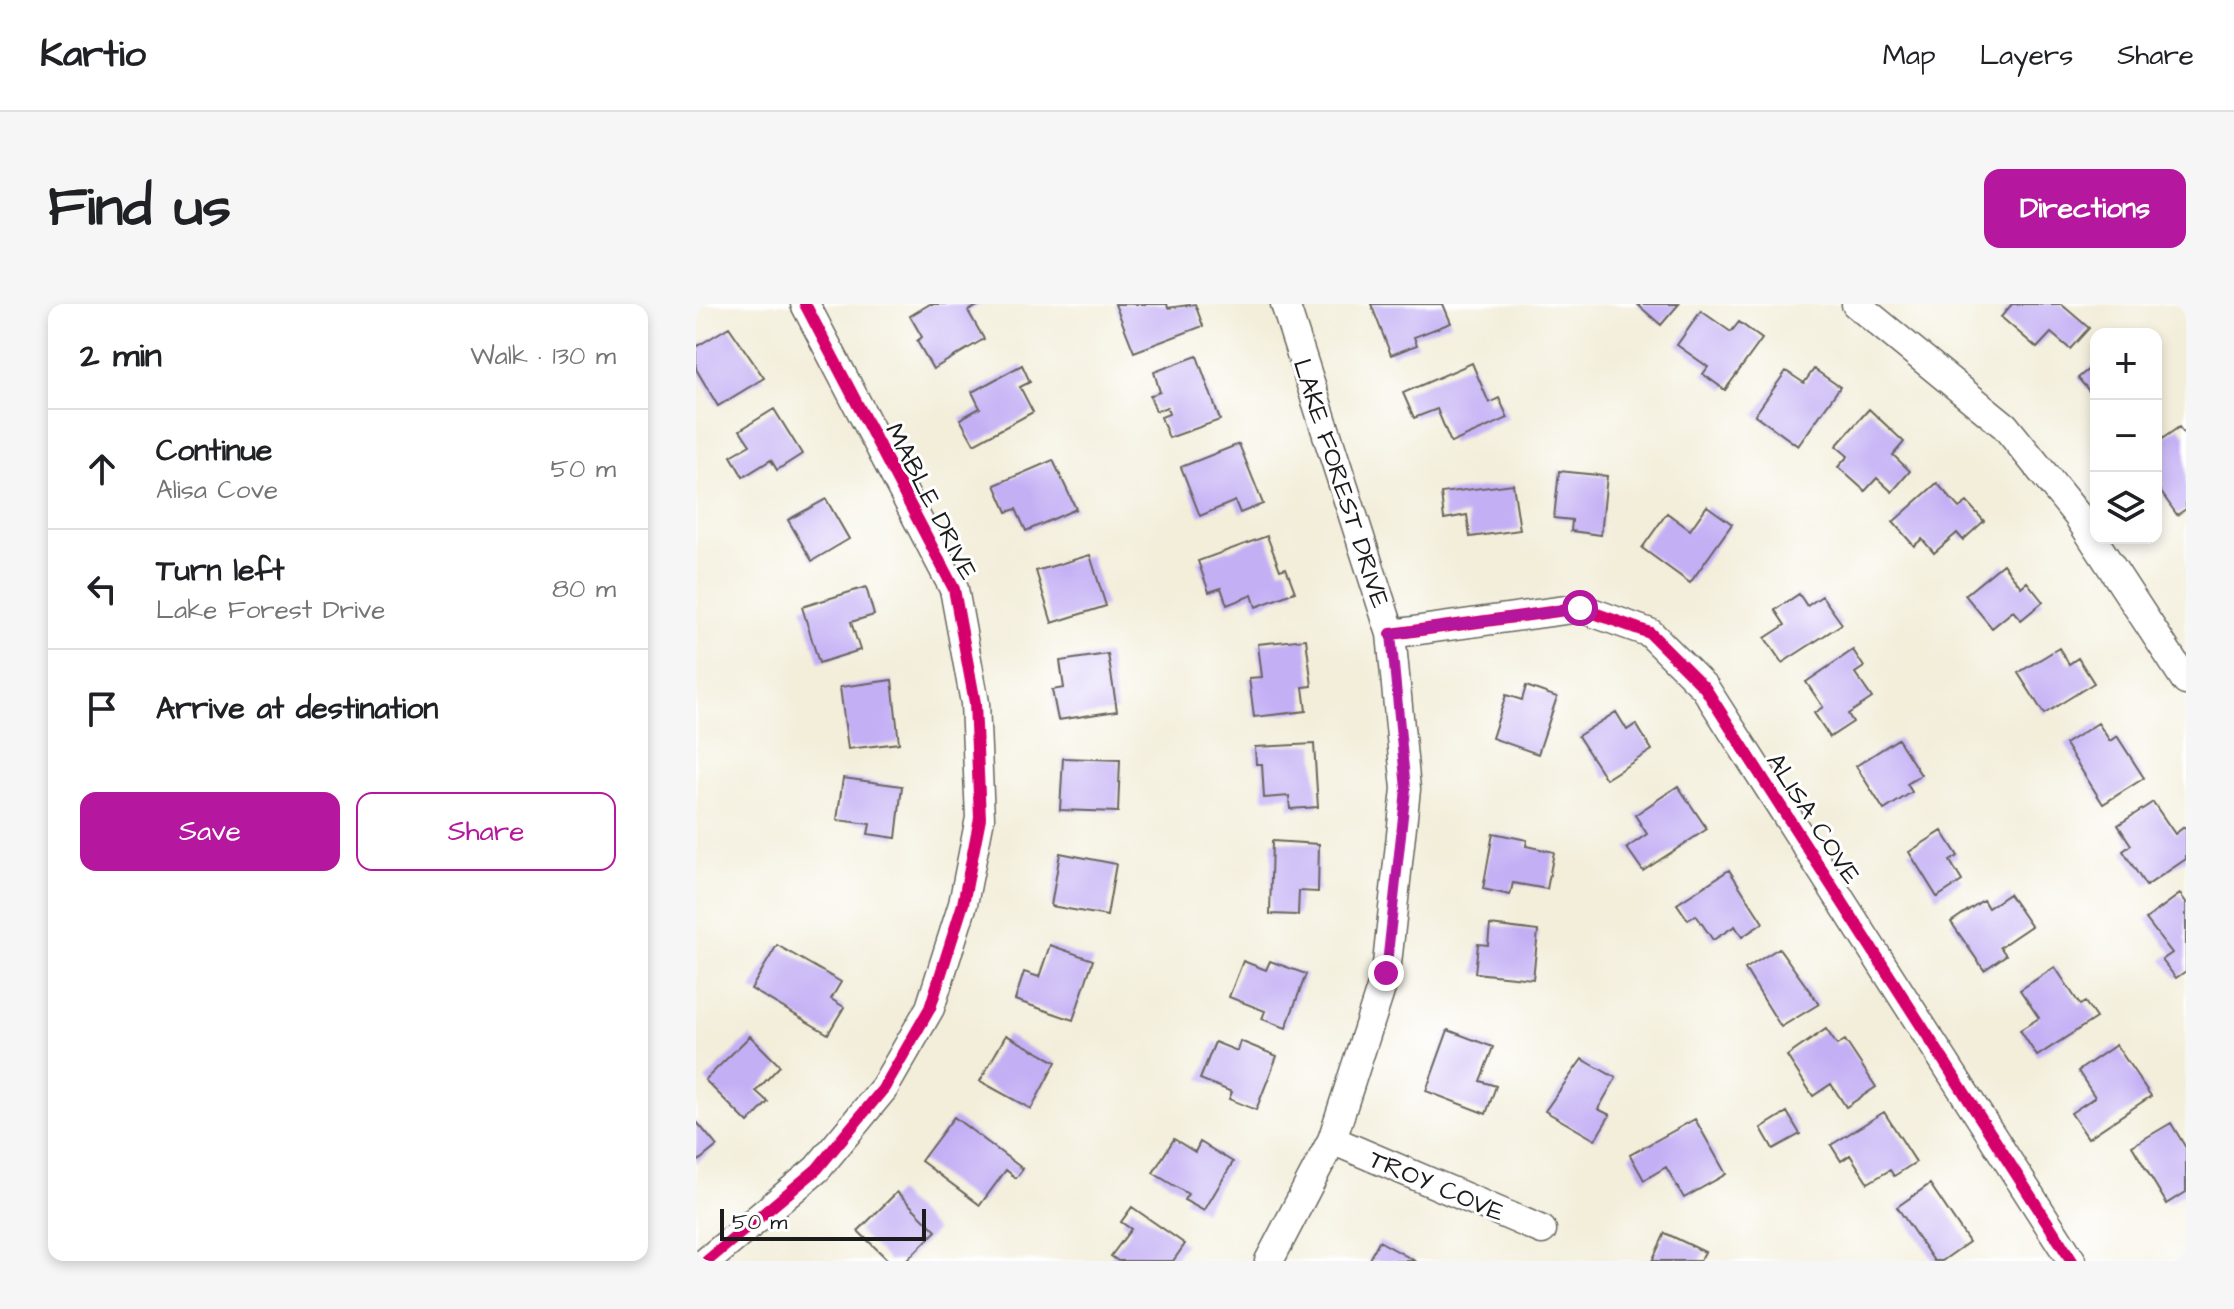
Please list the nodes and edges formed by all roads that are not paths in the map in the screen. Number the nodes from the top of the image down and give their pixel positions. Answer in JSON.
{"nodes":[{"id":1,"x":805,"y":304,"type":"edge"},
{"id":2,"x":1285,"y":304,"type":"edge"},
{"id":3,"x":1856,"y":304,"type":"edge"},
{"id":4,"x":1391,"y":634,"type":"junction"},
{"id":5,"x":2186,"y":681,"type":"edge"},
{"id":6,"x":1332,"y":1140,"type":"junction"},
{"id":7,"x":1542,"y":1230,"type":"dead end"},
{"id":8,"x":707,"y":1261,"type":"edge"},
{"id":9,"x":1269,"y":1261,"type":"edge"},
{"id":10,"x":2072,"y":1261,"type":"edge"}],
"edges":[{"from":1,"to":8,"type":"street","name":"MABLE DRIVE"},
{"from":2,"to":4,"type":"street","name":"LAKE FOREST DRIVE"},
{"from":3,"to":5,"type":"street"},
{"from":4,"to":6,"type":"street","name":"LAKE FOREST DRIVE"},
{"from":4,"to":10,"type":"street","name":"ALISA COVE"},
{"from":6,"to":7,"type":"street","name":"TROY COVE"},
{"from":6,"to":9,"type":"street","name":"LAKE FOREST DRIVE"}]}
